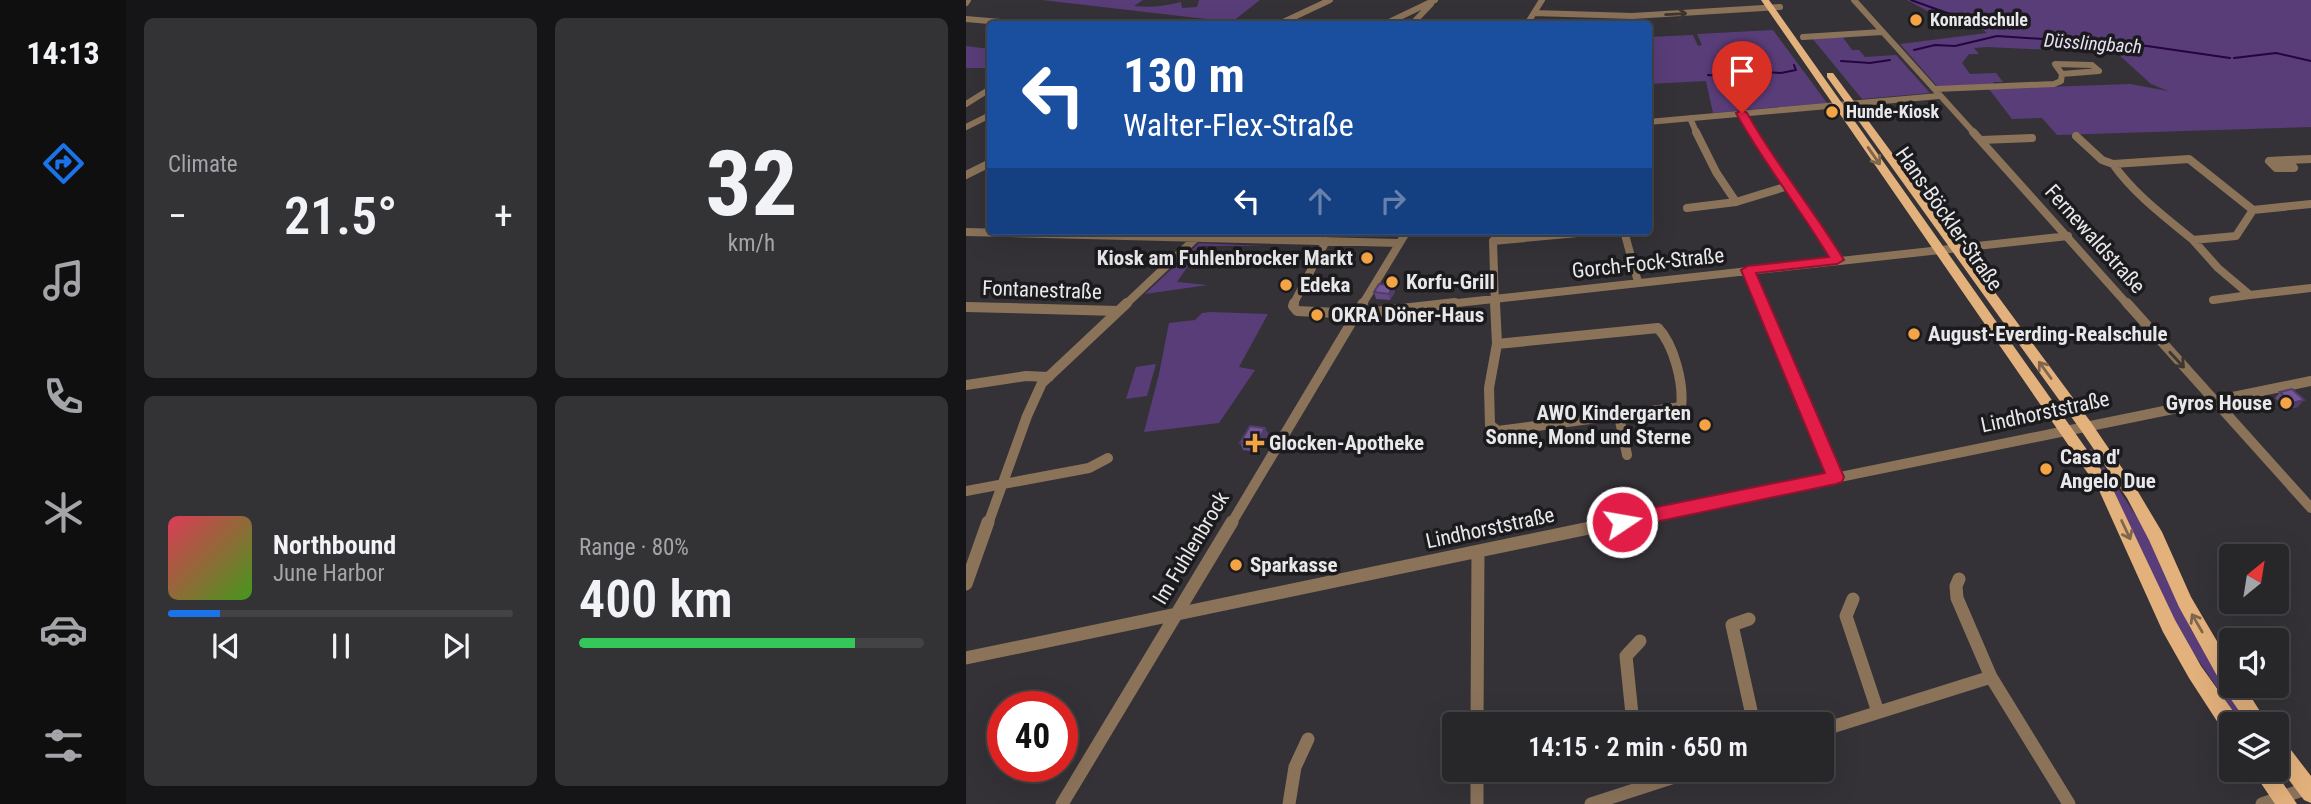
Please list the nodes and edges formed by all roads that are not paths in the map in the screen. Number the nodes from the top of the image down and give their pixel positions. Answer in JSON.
{"nodes":[{"id":1,"x":1330,"y":0,"type":"edge"},
{"id":2,"x":1542,"y":0,"type":"edge"},
{"id":3,"x":1854,"y":0,"type":"edge"},
{"id":4,"x":1434,"y":1,"type":"edge"},
{"id":5,"x":1773,"y":4,"type":"edge"},
{"id":6,"x":1534,"y":13,"type":"junction"},
{"id":7,"x":966,"y":19,"type":"edge"},
{"id":8,"x":989,"y":21,"type":"edge"},
{"id":9,"x":1285,"y":21,"type":"edge"},
{"id":10,"x":1391,"y":21,"type":"edge"},
{"id":11,"x":1415,"y":21,"type":"edge"},
{"id":12,"x":1529,"y":21,"type":"edge"},
{"id":13,"x":1882,"y":32,"type":"junction"},
{"id":14,"x":1803,"y":37,"type":"junction"},
{"id":15,"x":2062,"y":74,"type":"junction"},
{"id":16,"x":966,"y":92,"type":"edge"},
{"id":17,"x":987,"y":92,"type":"edge"},
{"id":18,"x":987,"y":93,"type":"edge"},
{"id":19,"x":1937,"y":93,"type":"junction"},
{"id":20,"x":966,"y":104,"type":"edge"},
{"id":21,"x":1846,"y":105,"type":"junction"},
{"id":22,"x":1742,"y":113,"type":"junction"},
{"id":23,"x":987,"y":116,"type":"edge"},
{"id":24,"x":1690,"y":118,"type":"junction"},
{"id":25,"x":1652,"y":122,"type":"edge"},
{"id":26,"x":966,"y":127,"type":"edge"},
{"id":27,"x":2076,"y":136,"type":"dead end"},
{"id":28,"x":2032,"y":138,"type":"dead end"},
{"id":29,"x":1980,"y":140,"type":"junction"},
{"id":30,"x":2311,"y":159,"type":"edge"},
{"id":31,"x":2288,"y":160,"type":"dead end"},
{"id":32,"x":987,"y":164,"type":"edge"},
{"id":33,"x":2113,"y":164,"type":"junction"},
{"id":34,"x":966,"y":175,"type":"edge"},
{"id":35,"x":1788,"y":186,"type":"junction"},
{"id":36,"x":1736,"y":202,"type":"junction"},
{"id":37,"x":2311,"y":204,"type":"edge"},
{"id":38,"x":1687,"y":208,"type":"dead end"},
{"id":39,"x":2253,"y":209,"type":"junction"},
{"id":40,"x":966,"y":232,"type":"edge"},
{"id":41,"x":987,"y":232,"type":"edge"},
{"id":42,"x":1105,"y":235,"type":"edge"},
{"id":43,"x":1404,"y":235,"type":"edge"},
{"id":44,"x":1557,"y":235,"type":"edge"},
{"id":45,"x":1625,"y":235,"type":"edge"},
{"id":46,"x":2068,"y":236,"type":"junction"},
{"id":47,"x":1197,"y":237,"type":"junction"},
{"id":48,"x":1326,"y":240,"type":"junction"},
{"id":49,"x":2193,"y":240,"type":"junction"},
{"id":50,"x":1399,"y":243,"type":"junction"},
{"id":51,"x":1955,"y":248,"type":"junction"},
{"id":52,"x":1940,"y":249,"type":"junction"},
{"id":53,"x":1837,"y":260,"type":"junction"},
{"id":54,"x":1748,"y":270,"type":"junction"},
{"id":55,"x":1638,"y":282,"type":"junction"},
{"id":56,"x":2311,"y":288,"type":"edge"},
{"id":57,"x":2250,"y":295,"type":"junction"},
{"id":58,"x":1498,"y":298,"type":"junction"},
{"id":59,"x":2213,"y":300,"type":"dead end"},
{"id":60,"x":966,"y":307,"type":"edge"},
{"id":61,"x":1118,"y":312,"type":"junction"},
{"id":62,"x":1357,"y":314,"type":"junction"},
{"id":63,"x":1497,"y":344,"type":"junction"},
{"id":64,"x":1049,"y":377,"type":"junction"},
{"id":65,"x":2311,"y":380,"type":"edge"},
{"id":66,"x":966,"y":385,"type":"edge"},
{"id":67,"x":2214,"y":399,"type":"junction"},
{"id":68,"x":1619,"y":416,"type":"junction"},
{"id":69,"x":2085,"y":425,"type":"junction"},
{"id":70,"x":2066,"y":430,"type":"junction"},
{"id":71,"x":1627,"y":455,"type":"dead end"},
{"id":72,"x":1108,"y":458,"type":"dead end"},
{"id":73,"x":1836,"y":477,"type":"junction"},
{"id":74,"x":1001,"y":485,"type":"junction"},
{"id":75,"x":966,"y":491,"type":"edge"},
{"id":76,"x":2311,"y":508,"type":"edge"},
{"id":77,"x":1478,"y":552,"type":"junction"},
{"id":78,"x":1959,"y":579,"type":"dead end"},
{"id":79,"x":966,"y":584,"type":"edge"},
{"id":80,"x":1853,"y":598,"type":"dead end"},
{"id":81,"x":1175,"y":615,"type":"junction"},
{"id":82,"x":1749,"y":619,"type":"dead end"},
{"id":83,"x":1640,"y":640,"type":"dead end"},
{"id":84,"x":966,"y":658,"type":"edge"},
{"id":85,"x":2219,"y":661,"type":"edge"},
{"id":86,"x":1991,"y":677,"type":"junction"},
{"id":87,"x":1477,"y":712,"type":"edge"},
{"id":88,"x":1632,"y":712,"type":"edge"},
{"id":89,"x":1751,"y":712,"type":"edge"},
{"id":90,"x":1878,"y":712,"type":"junction"},
{"id":91,"x":2222,"y":712,"type":"edge"},
{"id":92,"x":1834,"y":726,"type":"edge"},
{"id":93,"x":1308,"y":738,"type":"dead end"},
{"id":94,"x":2289,"y":763,"type":"edge"},
{"id":95,"x":1477,"y":782,"type":"edge"},
{"id":96,"x":1639,"y":782,"type":"edge"},
{"id":97,"x":1659,"y":782,"type":"edge"},
{"id":98,"x":2267,"y":782,"type":"edge"},
{"id":99,"x":1640,"y":788,"type":"junction"},
{"id":100,"x":2310,"y":789,"type":"edge"},
{"id":101,"x":2276,"y":802,"type":"edge"},
{"id":102,"x":1062,"y":804,"type":"edge"},
{"id":103,"x":1289,"y":804,"type":"edge"},
{"id":104,"x":1477,"y":804,"type":"edge"},
{"id":105,"x":1591,"y":804,"type":"edge"},
{"id":106,"x":2069,"y":804,"type":"edge"}],
"edges":[{"from":1,"to":9,"type":"street"},
{"from":2,"to":6,"type":"street"},
{"from":3,"to":13,"type":"street","name":"Fernewaldstraße"},
{"from":4,"to":10,"type":"street"},
{"from":4,"to":11,"type":"street"},
{"from":6,"to":5,"type":"street","one_way":true},
{"from":5,"to":14,"type":"main road","name":"Hans-Böckler-Straße"},
{"from":5,"to":21,"type":"main road","name":"Hans-Böckler-Straße"},
{"from":6,"to":12,"type":"street"},
{"from":7,"to":8,"type":"street"},
{"from":13,"to":14,"type":"street"},
{"from":13,"to":19,"type":"street","name":"Fernewaldstraße"},
{"from":14,"to":21,"type":"main road","name":"Hans-Böckler-Straße"},
{"from":15,"to":15,"type":"street"},
{"from":15,"to":19,"type":"street"},
{"from":16,"to":17,"type":"street"},
{"from":18,"to":20,"type":"street"},
{"from":19,"to":21,"type":"street"},
{"from":19,"to":29,"type":"street","name":"Fernewaldstraße"},
{"from":21,"to":22,"type":"street"},
{"from":21,"to":51,"type":"main road","name":"Hans-Böckler-Straße"},
{"from":21,"to":52,"type":"main road","name":"Hans-Böckler-Straße","one_way":true},
{"from":22,"to":24,"type":"street"},
{"from":22,"to":35,"type":"street"},
{"from":23,"to":26,"type":"street"},
{"from":24,"to":25,"type":"street"},
{"from":24,"to":36,"type":"street"},
{"from":27,"to":33,"type":"street"},
{"from":28,"to":29,"type":"street"},
{"from":29,"to":46,"type":"street","name":"Fernewaldstraße"},
{"from":30,"to":31,"type":"street"},
{"from":32,"to":34,"type":"street"},
{"from":33,"to":39,"type":"street"},
{"from":33,"to":49,"type":"street"},
{"from":35,"to":36,"type":"street"},
{"from":35,"to":53,"type":"street"},
{"from":36,"to":38,"type":"street"},
{"from":37,"to":39,"type":"street"},
{"from":39,"to":49,"type":"street"},
{"from":40,"to":41,"type":"street"},
{"from":42,"to":47,"type":"street"},
{"from":43,"to":50,"type":"street","name":"Im Fuhlenbrock"},
{"from":44,"to":58,"type":"street"},
{"from":45,"to":55,"type":"street"},
{"from":46,"to":51,"type":"street","name":"Gorch-Fock-Straße"},
{"from":46,"to":67,"type":"street","name":"Fernewaldstraße","one_way":true},
{"from":47,"to":48,"type":"street"},
{"from":47,"to":61,"type":"street"},
{"from":48,"to":50,"type":"street"},
{"from":48,"to":62,"type":"street"},
{"from":49,"to":57,"type":"street"},
{"from":50,"to":62,"type":"street","name":"Im Fuhlenbrock"},
{"from":51,"to":52,"type":"street","name":"Gorch-Fock-Straße"},
{"from":69,"to":51,"type":"main road","name":"Hans-Böckler-Straße","one_way":true},
{"from":52,"to":53,"type":"street","name":"Gorch-Fock-Straße"},
{"from":52,"to":70,"type":"main road","name":"Hans-Böckler-Straße"},
{"from":53,"to":54,"type":"street","name":"Gorch-Fock-Straße"},
{"from":54,"to":55,"type":"street","name":"Gorch-Fock-Straße"},
{"from":54,"to":73,"type":"street"},
{"from":55,"to":58,"type":"street","name":"Gorch-Fock-Straße"},
{"from":56,"to":57,"type":"street"},
{"from":57,"to":59,"type":"street"},
{"from":58,"to":62,"type":"street","name":"Gorch-Fock-Straße"},
{"from":58,"to":63,"type":"street"},
{"from":60,"to":61,"type":"street","name":"Fontanestraße"},
{"from":61,"to":64,"type":"street"},
{"from":62,"to":81,"type":"street","name":"Im Fuhlenbrock"},
{"from":63,"to":68,"type":"street"},
{"from":63,"to":68,"type":"street"},
{"from":64,"to":66,"type":"street"},
{"from":64,"to":74,"type":"street"},
{"from":65,"to":67,"type":"street","name":"Lindhorststraße"},
{"from":67,"to":69,"type":"street","name":"Lindhorststraße"},
{"from":67,"to":76,"type":"street","name":"Fernewaldstraße"},
{"from":68,"to":71,"type":"street"},
{"from":69,"to":70,"type":"street","name":"Lindhorststraße"},
{"from":85,"to":69,"type":"main road","name":"Hans-Böckler-Straße","one_way":true},
{"from":70,"to":73,"type":"street","name":"Lindhorststraße"},
{"from":70,"to":91,"type":"main road","name":"Hans-Böckler-Straße","one_way":true},
{"from":72,"to":74,"type":"street"},
{"from":73,"to":77,"type":"street","name":"Lindhorststraße"},
{"from":74,"to":75,"type":"street"},
{"from":74,"to":79,"type":"street"},
{"from":77,"to":81,"type":"street","name":"Lindhorststraße"},
{"from":77,"to":87,"type":"street"},
{"from":78,"to":86,"type":"street"},
{"from":80,"to":90,"type":"street"},
{"from":81,"to":84,"type":"street","name":"Lindhorststraße"},
{"from":81,"to":102,"type":"street","name":"Im Fuhlenbrock"},
{"from":82,"to":89,"type":"street"},
{"from":83,"to":88,"type":"street"},
{"from":86,"to":90,"type":"street"},
{"from":86,"to":106,"type":"street"},
{"from":90,"to":92,"type":"street"},
{"from":93,"to":103,"type":"street"},
{"from":94,"to":100,"type":"main road"},
{"from":95,"to":104,"type":"street"},
{"from":96,"to":99,"type":"street"},
{"from":97,"to":99,"type":"street"},
{"from":98,"to":101,"type":"main road"},
{"from":99,"to":105,"type":"street"},
{"from":100,"to":101,"type":"street"}]}
